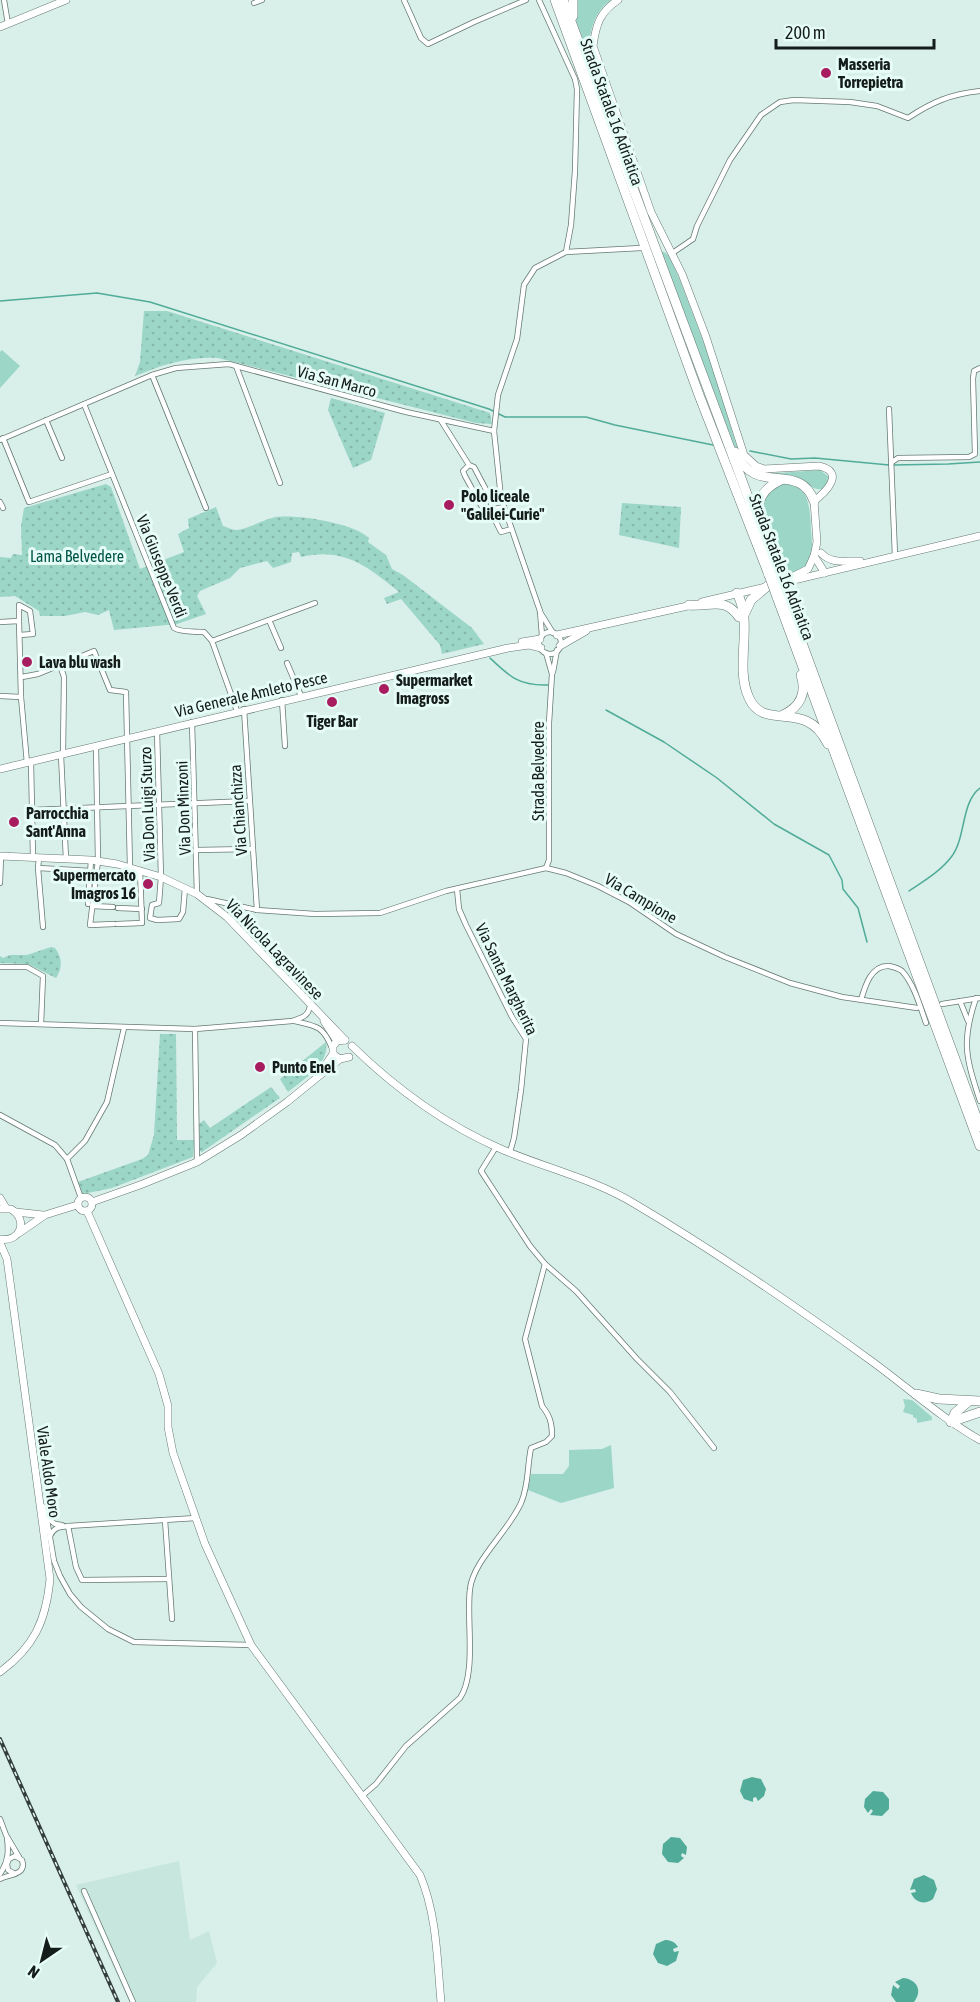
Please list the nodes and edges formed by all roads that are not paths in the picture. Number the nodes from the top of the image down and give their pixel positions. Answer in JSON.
{"nodes":[{"id":1,"x":4,"y":0,"type":"edge"},
{"id":2,"x":65,"y":0,"type":"edge"},
{"id":3,"x":262,"y":0,"type":"edge"},
{"id":4,"x":404,"y":0,"type":"edge"},
{"id":5,"x":526,"y":0,"type":"edge"},
{"id":6,"x":539,"y":0,"type":"edge"},
{"id":7,"x":555,"y":0,"type":"edge"},
{"id":8,"x":563,"y":0,"type":"edge"},
{"id":9,"x":573,"y":0,"type":"edge"},
{"id":10,"x":618,"y":0,"type":"edge"},
{"id":11,"x":254,"y":3,"type":"dead end"},
{"id":12,"x":8,"y":24,"type":"junction"},
{"id":13,"x":0,"y":27,"type":"edge"},
{"id":14,"x":577,"y":36,"type":"junction"},
{"id":15,"x":980,"y":91,"type":"edge"},
{"id":16,"x":641,"y":248,"type":"dead end"},
{"id":17,"x":566,"y":252,"type":"junction"},
{"id":18,"x":671,"y":254,"type":"junction"},
{"id":19,"x":685,"y":331,"type":"junction"},
{"id":20,"x":236,"y":366,"type":"junction"},
{"id":21,"x":980,"y":368,"type":"edge"},
{"id":22,"x":152,"y":375,"type":"junction"},
{"id":23,"x":84,"y":404,"type":"junction"},
{"id":24,"x":889,"y":409,"type":"dead end"},
{"id":25,"x":440,"y":419,"type":"junction"},
{"id":26,"x":46,"y":420,"type":"junction"},
{"id":27,"x":495,"y":431,"type":"junction"},
{"id":28,"x":2,"y":439,"type":"edge"},
{"id":29,"x":62,"y":458,"type":"dead end"},
{"id":30,"x":892,"y":462,"type":"junction"},
{"id":31,"x":469,"y":465,"type":"junction"},
{"id":32,"x":112,"y":474,"type":"junction"},
{"id":33,"x":783,"y":478,"type":"junction"},
{"id":34,"x":280,"y":483,"type":"dead end"},
{"id":35,"x":813,"y":501,"type":"junction"},
{"id":36,"x":0,"y":502,"type":"edge"},
{"id":37,"x":504,"y":507,"type":"junction"},
{"id":38,"x":3,"y":508,"type":"dead end"},
{"id":39,"x":206,"y":508,"type":"dead end"},
{"id":40,"x":490,"y":510,"type":"junction"},
{"id":41,"x":511,"y":529,"type":"junction"},
{"id":42,"x":980,"y":536,"type":"edge"},
{"id":43,"x":818,"y":554,"type":"junction"},
{"id":44,"x":895,"y":556,"type":"junction"},
{"id":45,"x":869,"y":562,"type":"junction"},
{"id":46,"x":825,"y":573,"type":"junction"},
{"id":47,"x":772,"y":576,"type":"junction"},
{"id":48,"x":788,"y":581,"type":"junction"},
{"id":49,"x":737,"y":593,"type":"junction"},
{"id":50,"x":781,"y":596,"type":"junction"},
{"id":51,"x":315,"y":603,"type":"dead end"},
{"id":52,"x":689,"y":605,"type":"junction"},
{"id":53,"x":540,"y":611,"type":"junction"},
{"id":54,"x":742,"y":616,"type":"junction"},
{"id":55,"x":269,"y":620,"type":"junction"},
{"id":56,"x":19,"y":621,"type":"junction"},
{"id":57,"x":0,"y":622,"type":"edge"},
{"id":58,"x":594,"y":627,"type":"junction"},
{"id":59,"x":555,"y":634,"type":"junction"},
{"id":60,"x":20,"y":635,"type":"junction"},
{"id":61,"x":541,"y":638,"type":"junction"},
{"id":62,"x":212,"y":641,"type":"junction"},
{"id":63,"x":281,"y":648,"type":"dead end"},
{"id":64,"x":508,"y":648,"type":"junction"},
{"id":65,"x":559,"y":648,"type":"junction"},
{"id":66,"x":543,"y":650,"type":"junction"},
{"id":67,"x":287,"y":663,"type":"dead end"},
{"id":68,"x":60,"y":665,"type":"junction"},
{"id":69,"x":552,"y":674,"type":"junction"},
{"id":70,"x":22,"y":677,"type":"junction"},
{"id":71,"x":0,"y":696,"type":"edge"},
{"id":72,"x":301,"y":696,"type":"junction"},
{"id":73,"x":21,"y":697,"type":"junction"},
{"id":74,"x":282,"y":700,"type":"junction"},
{"id":75,"x":240,"y":710,"type":"junction"},
{"id":76,"x":781,"y":716,"type":"junction"},
{"id":77,"x":192,"y":722,"type":"junction"},
{"id":78,"x":157,"y":731,"type":"junction"},
{"id":79,"x":126,"y":738,"type":"junction"},
{"id":80,"x":96,"y":746,"type":"junction"},
{"id":81,"x":285,"y":746,"type":"dead end"},
{"id":82,"x":62,"y":754,"type":"junction"},
{"id":83,"x":29,"y":763,"type":"junction"},
{"id":84,"x":0,"y":768,"type":"edge"},
{"id":85,"x":249,"y":801,"type":"junction"},
{"id":86,"x":195,"y":804,"type":"junction"},
{"id":87,"x":127,"y":805,"type":"junction"},
{"id":88,"x":160,"y":805,"type":"junction"},
{"id":89,"x":97,"y":806,"type":"junction"},
{"id":90,"x":65,"y":809,"type":"junction"},
{"id":91,"x":32,"y":810,"type":"junction"},
{"id":92,"x":252,"y":849,"type":"junction"},
{"id":93,"x":196,"y":850,"type":"junction"},
{"id":94,"x":1,"y":856,"type":"edge"},
{"id":95,"x":36,"y":858,"type":"junction"},
{"id":96,"x":66,"y":859,"type":"junction"},
{"id":97,"x":95,"y":860,"type":"junction"},
{"id":98,"x":130,"y":867,"type":"junction"},
{"id":99,"x":38,"y":868,"type":"junction"},
{"id":100,"x":546,"y":868,"type":"junction"},
{"id":101,"x":140,"y":870,"type":"junction"},
{"id":102,"x":91,"y":871,"type":"junction"},
{"id":103,"x":161,"y":877,"type":"junction"},
{"id":104,"x":0,"y":883,"type":"edge"},
{"id":105,"x":184,"y":888,"type":"junction"},
{"id":106,"x":457,"y":889,"type":"junction"},
{"id":107,"x":197,"y":894,"type":"junction"},
{"id":108,"x":205,"y":899,"type":"junction"},
{"id":109,"x":90,"y":905,"type":"junction"},
{"id":110,"x":141,"y":909,"type":"junction"},
{"id":111,"x":257,"y":910,"type":"junction"},
{"id":112,"x":43,"y":927,"type":"dead end"},
{"id":113,"x":0,"y":967,"type":"edge"},
{"id":114,"x":917,"y":976,"type":"junction"},
{"id":115,"x":978,"y":998,"type":"edge"},
{"id":116,"x":861,"y":1000,"type":"junction"},
{"id":117,"x":960,"y":1001,"type":"junction"},
{"id":118,"x":942,"y":1004,"type":"dead end"},
{"id":119,"x":310,"y":1005,"type":"junction"},
{"id":120,"x":917,"y":1008,"type":"dead end"},
{"id":121,"x":292,"y":1021,"type":"junction"},
{"id":122,"x":968,"y":1021,"type":"junction"},
{"id":123,"x":0,"y":1023,"type":"edge"},
{"id":124,"x":926,"y":1023,"type":"dead end"},
{"id":125,"x":41,"y":1024,"type":"junction"},
{"id":126,"x":124,"y":1028,"type":"junction"},
{"id":127,"x":195,"y":1029,"type":"junction"},
{"id":128,"x":341,"y":1040,"type":"junction"},
{"id":129,"x":352,"y":1046,"type":"junction"},
{"id":130,"x":333,"y":1051,"type":"junction"},
{"id":131,"x":349,"y":1057,"type":"junction"},
{"id":132,"x":340,"y":1059,"type":"junction"},
{"id":133,"x":371,"y":1064,"type":"junction"},
{"id":134,"x":320,"y":1073,"type":"junction"},
{"id":135,"x":980,"y":1101,"type":"edge"},
{"id":136,"x":0,"y":1116,"type":"edge"},
{"id":137,"x":980,"y":1127,"type":"edge"},
{"id":138,"x":980,"y":1146,"type":"edge"},
{"id":139,"x":496,"y":1147,"type":"junction"},
{"id":140,"x":510,"y":1152,"type":"junction"},
{"id":141,"x":67,"y":1159,"type":"junction"},
{"id":142,"x":196,"y":1162,"type":"junction"},
{"id":143,"x":0,"y":1198,"type":"edge"},
{"id":144,"x":79,"y":1202,"type":"junction"},
{"id":145,"x":92,"y":1202,"type":"junction"},
{"id":146,"x":3,"y":1208,"type":"edge"},
{"id":147,"x":87,"y":1211,"type":"junction"},
{"id":148,"x":16,"y":1212,"type":"junction"},
{"id":149,"x":45,"y":1215,"type":"junction"},
{"id":150,"x":17,"y":1235,"type":"junction"},
{"id":151,"x":0,"y":1241,"type":"edge"},
{"id":152,"x":7,"y":1259,"type":"junction"},
{"id":153,"x":545,"y":1264,"type":"junction"},
{"id":154,"x":916,"y":1394,"type":"junction"},
{"id":155,"x":969,"y":1401,"type":"junction"},
{"id":156,"x":980,"y":1401,"type":"edge"},
{"id":157,"x":980,"y":1412,"type":"edge"},
{"id":158,"x":951,"y":1422,"type":"junction"},
{"id":159,"x":980,"y":1440,"type":"edge"},
{"id":160,"x":714,"y":1448,"type":"dead end"},
{"id":161,"x":40,"y":1504,"type":"junction"},
{"id":162,"x":46,"y":1516,"type":"junction"},
{"id":163,"x":196,"y":1518,"type":"junction"},
{"id":164,"x":165,"y":1520,"type":"junction"},
{"id":165,"x":68,"y":1526,"type":"junction"},
{"id":166,"x":50,"y":1537,"type":"junction"},
{"id":167,"x":169,"y":1579,"type":"junction"},
{"id":168,"x":172,"y":1619,"type":"dead end"},
{"id":169,"x":250,"y":1645,"type":"junction"},
{"id":170,"x":0,"y":1672,"type":"edge"},
{"id":171,"x":362,"y":1796,"type":"junction"},
{"id":172,"x":0,"y":1819,"type":"edge"},
{"id":173,"x":6,"y":1835,"type":"junction"},
{"id":174,"x":20,"y":1858,"type":"junction"},
{"id":175,"x":8,"y":1861,"type":"junction"},
{"id":176,"x":0,"y":1874,"type":"edge"},
{"id":177,"x":15,"y":1874,"type":"junction"},
{"id":178,"x":0,"y":1879,"type":"edge"},
{"id":179,"x":84,"y":1891,"type":"dead end"},
{"id":180,"x":133,"y":2002,"type":"edge"},
{"id":181,"x":441,"y":2002,"type":"edge"}],
"edges":[{"from":1,"to":12,"type":"street"},
{"from":2,"to":12,"type":"street"},
{"from":3,"to":11,"type":"street"},
{"from":4,"to":5,"type":"street"},
{"from":6,"to":17,"type":"street"},
{"from":7,"to":47,"type":"highway","name":"Strada Statale 16 Adriatica"},
{"from":8,"to":14,"type":"highway","name":"Strada Statale 16 Adriatica"},
{"from":9,"to":14,"type":"highway"},
{"from":10,"to":18,"type":"street"},
{"from":12,"to":13,"type":"street"},
{"from":14,"to":19,"type":"highway","name":"Strada Statale 16 Adriatica"},
{"from":15,"to":18,"type":"street"},
{"from":16,"to":17,"type":"street"},
{"from":17,"to":27,"type":"street"},
{"from":18,"to":35,"type":"street"},
{"from":19,"to":33,"type":"highway"},
{"from":19,"to":47,"type":"highway","name":"Strada Statale 16 Adriatica"},
{"from":20,"to":22,"type":"street","name":"Via San Marco"},
{"from":20,"to":25,"type":"street","name":"Via San Marco"},
{"from":20,"to":34,"type":"street"},
{"from":21,"to":30,"type":"street"},
{"from":22,"to":23,"type":"street","name":"Via San Marco"},
{"from":22,"to":39,"type":"street"},
{"from":23,"to":26,"type":"street","name":"Via San Marco"},
{"from":23,"to":32,"type":"street","name":"Via Giuseppe Verdi"},
{"from":24,"to":30,"type":"street"},
{"from":25,"to":27,"type":"street","name":"Via San Marco"},
{"from":25,"to":31,"type":"street"},
{"from":26,"to":28,"type":"street","name":"Via San Marco"},
{"from":26,"to":29,"type":"street"},
{"from":27,"to":37,"type":"street"},
{"from":28,"to":32,"type":"street"},
{"from":30,"to":44,"type":"street"},
{"from":31,"to":40,"type":"street"},
{"from":31,"to":40,"type":"street"},
{"from":32,"to":62,"type":"street","name":"Via Giuseppe Verdi"},
{"from":33,"to":35,"type":"highway"},
{"from":33,"to":47,"type":"highway"},
{"from":35,"to":43,"type":"street"},
{"from":36,"to":38,"type":"street"},
{"from":37,"to":40,"type":"street"},
{"from":37,"to":41,"type":"street"},
{"from":40,"to":41,"type":"street"},
{"from":41,"to":53,"type":"street"},
{"from":42,"to":44,"type":"street"},
{"from":43,"to":45,"type":"street"},
{"from":43,"to":46,"type":"street"},
{"from":43,"to":48,"type":"street"},
{"from":44,"to":45,"type":"street"},
{"from":45,"to":46,"type":"street"},
{"from":46,"to":48,"type":"street"},
{"from":47,"to":48,"type":"street"},
{"from":47,"to":49,"type":"street"},
{"from":47,"to":50,"type":"highway","name":"Strada Statale 16 Adriatica","bridge":true},
{"from":47,"to":54,"type":"highway"},
{"from":49,"to":52,"type":"street"},
{"from":49,"to":54,"type":"highway"},
{"from":50,"to":76,"type":"highway"},
{"from":50,"to":114,"type":"highway","name":"Strada Statale 16 Adriatica"},
{"from":50,"to":137,"type":"highway","name":"Strada Statale 16 Adriatica"},
{"from":51,"to":55,"type":"street"},
{"from":52,"to":54,"type":"highway"},
{"from":52,"to":58,"type":"street"},
{"from":53,"to":59,"type":"street"},
{"from":53,"to":61,"type":"street"},
{"from":54,"to":76,"type":"highway"},
{"from":55,"to":62,"type":"street"},
{"from":55,"to":63,"type":"street"},
{"from":56,"to":57,"type":"street"},
{"from":56,"to":60,"type":"street"},
{"from":56,"to":60,"type":"street"},
{"from":58,"to":59,"type":"street"},
{"from":58,"to":65,"type":"street"},
{"from":59,"to":61,"type":"street"},
{"from":59,"to":65,"type":"street"},
{"from":60,"to":70,"type":"street"},
{"from":61,"to":64,"type":"street"},
{"from":61,"to":66,"type":"street"},
{"from":62,"to":75,"type":"street"},
{"from":64,"to":66,"type":"street"},
{"from":64,"to":72,"type":"street","name":"Via Generale Amleto Pesce"},
{"from":65,"to":66,"type":"street"},
{"from":65,"to":69,"type":"street"},
{"from":66,"to":69,"type":"street"},
{"from":67,"to":72,"type":"street"},
{"from":68,"to":70,"type":"street"},
{"from":68,"to":79,"type":"street"},
{"from":68,"to":82,"type":"street"},
{"from":69,"to":100,"type":"street","name":"Strada Belvedere"},
{"from":70,"to":73,"type":"street"},
{"from":71,"to":73,"type":"street"},
{"from":72,"to":74,"type":"street","name":"Via Generale Amleto Pesce"},
{"from":73,"to":83,"type":"street"},
{"from":74,"to":75,"type":"street","name":"Via Generale Amleto Pesce"},
{"from":74,"to":81,"type":"street"},
{"from":75,"to":77,"type":"street","name":"Via Generale Amleto Pesce"},
{"from":75,"to":85,"type":"street","name":"Via Chianchizza"},
{"from":76,"to":114,"type":"highway"},
{"from":77,"to":78,"type":"street","name":"Via Generale Amleto Pesce"},
{"from":77,"to":86,"type":"street","name":"Via Don Minzoni"},
{"from":78,"to":79,"type":"street","name":"Via Generale Amleto Pesce"},
{"from":78,"to":88,"type":"street","name":"Via Don Luigi Sturzo"},
{"from":79,"to":80,"type":"street","name":"Via Generale Amleto Pesce"},
{"from":79,"to":87,"type":"street"},
{"from":80,"to":82,"type":"street","name":"Via Generale Amleto Pesce"},
{"from":80,"to":89,"type":"street"},
{"from":82,"to":83,"type":"street","name":"Via Generale Amleto Pesce"},
{"from":82,"to":90,"type":"street"},
{"from":83,"to":84,"type":"street","name":"Via Generale Amleto Pesce"},
{"from":83,"to":91,"type":"street"},
{"from":85,"to":86,"type":"street"},
{"from":85,"to":92,"type":"street","name":"Via Chianchizza"},
{"from":86,"to":88,"type":"street"},
{"from":86,"to":93,"type":"street","name":"Via Don Minzoni"},
{"from":87,"to":88,"type":"street"},
{"from":87,"to":89,"type":"street"},
{"from":87,"to":98,"type":"street"},
{"from":88,"to":103,"type":"street","name":"Via Don Luigi Sturzo"},
{"from":89,"to":90,"type":"street"},
{"from":89,"to":97,"type":"street"},
{"from":90,"to":91,"type":"street"},
{"from":90,"to":96,"type":"street"},
{"from":91,"to":95,"type":"street"},
{"from":92,"to":93,"type":"street"},
{"from":92,"to":111,"type":"street","name":"Via Chianchizza"},
{"from":93,"to":107,"type":"street","name":"Via Don Minzoni"},
{"from":94,"to":95,"type":"street","name":"Via Nicola Lagravinese"},
{"from":94,"to":104,"type":"street"},
{"from":95,"to":96,"type":"street","name":"Via Nicola Lagravinese"},
{"from":95,"to":99,"type":"street"},
{"from":96,"to":97,"type":"street","name":"Via Nicola Lagravinese"},
{"from":97,"to":98,"type":"street","name":"Via Nicola Lagravinese"},
{"from":97,"to":102,"type":"street"},
{"from":97,"to":109,"type":"street"},
{"from":98,"to":101,"type":"street","name":"Via Nicola Lagravinese"},
{"from":99,"to":102,"type":"street"},
{"from":99,"to":112,"type":"street"},
{"from":100,"to":106,"type":"street","name":"Via Campione"},
{"from":100,"to":116,"type":"street","name":"Via Campione"},
{"from":101,"to":103,"type":"street","name":"Via Nicola Lagravinese"},
{"from":101,"to":110,"type":"street"},
{"from":102,"to":109,"type":"street"},
{"from":103,"to":105,"type":"street","name":"Via Nicola Lagravinese"},
{"from":103,"to":105,"type":"street","name":"Via Don Luigi Sturzo"},
{"from":105,"to":107,"type":"street","name":"Via Nicola Lagravinese"},
{"from":106,"to":111,"type":"street","name":"Via Campione"},
{"from":106,"to":140,"type":"street","name":"Via Santa Margherita"},
{"from":107,"to":108,"type":"street","name":"Via Nicola Lagravinese"},
{"from":108,"to":111,"type":"street","name":"Via Campione"},
{"from":108,"to":119,"type":"street","name":"Via Nicola Lagravinese"},
{"from":109,"to":110,"type":"street"},
{"from":109,"to":110,"type":"street"},
{"from":113,"to":125,"type":"street"},
{"from":114,"to":138,"type":"highway","name":"Strada Statale 16 Adriatica"},
{"from":115,"to":117,"type":"street"},
{"from":115,"to":122,"type":"street"},
{"from":116,"to":120,"type":"street","name":"Via Campione"},
{"from":116,"to":124,"type":"street"},
{"from":117,"to":118,"type":"street"},
{"from":117,"to":122,"type":"street"},
{"from":119,"to":121,"type":"street"},
{"from":119,"to":128,"type":"street","name":"Via Nicola Lagravinese"},
{"from":121,"to":127,"type":"street"},
{"from":121,"to":130,"type":"street"},
{"from":122,"to":135,"type":"street"},
{"from":123,"to":125,"type":"street"},
{"from":125,"to":126,"type":"street"},
{"from":126,"to":127,"type":"street"},
{"from":126,"to":141,"type":"street"},
{"from":127,"to":142,"type":"street"},
{"from":128,"to":129,"type":"street"},
{"from":128,"to":130,"type":"street"},
{"from":129,"to":131,"type":"street"},
{"from":129,"to":133,"type":"street"},
{"from":130,"to":132,"type":"street"},
{"from":130,"to":134,"type":"street"},
{"from":131,"to":132,"type":"street"},
{"from":131,"to":133,"type":"street"},
{"from":132,"to":134,"type":"street"},
{"from":133,"to":139,"type":"street"},
{"from":134,"to":142,"type":"street"},
{"from":136,"to":141,"type":"street"},
{"from":139,"to":140,"type":"street"},
{"from":139,"to":153,"type":"street"},
{"from":140,"to":154,"type":"street"},
{"from":141,"to":144,"type":"street"},
{"from":142,"to":145,"type":"street"},
{"from":143,"to":146,"type":"street"},
{"from":144,"to":145,"type":"street"},
{"from":144,"to":147,"type":"street"},
{"from":144,"to":149,"type":"street"},
{"from":145,"to":147,"type":"street"},
{"from":146,"to":148,"type":"street"},
{"from":147,"to":163,"type":"street"},
{"from":148,"to":149,"type":"street"},
{"from":148,"to":150,"type":"street"},
{"from":149,"to":150,"type":"street"},
{"from":150,"to":151,"type":"street"},
{"from":150,"to":152,"type":"street","name":"Viale Aldo Moro"},
{"from":151,"to":152,"type":"street","name":"Viale Aldo Moro"},
{"from":152,"to":161,"type":"street","name":"Viale Aldo Moro"},
{"from":153,"to":160,"type":"street"},
{"from":153,"to":171,"type":"street"},
{"from":154,"to":155,"type":"highway"},
{"from":154,"to":158,"type":"street"},
{"from":155,"to":156,"type":"highway"},
{"from":155,"to":158,"type":"highway"},
{"from":157,"to":158,"type":"highway"},
{"from":158,"to":159,"type":"street"},
{"from":161,"to":162,"type":"street"},
{"from":161,"to":170,"type":"street","name":"Viale Aldo Moro"},
{"from":162,"to":165,"type":"street"},
{"from":162,"to":166,"type":"street"},
{"from":163,"to":164,"type":"street"},
{"from":163,"to":169,"type":"street"},
{"from":164,"to":165,"type":"street"},
{"from":164,"to":167,"type":"street"},
{"from":165,"to":166,"type":"street"},
{"from":165,"to":167,"type":"street"},
{"from":166,"to":169,"type":"street"},
{"from":167,"to":168,"type":"street"},
{"from":169,"to":171,"type":"street"},
{"from":171,"to":181,"type":"street"},
{"from":172,"to":173,"type":"street"},
{"from":173,"to":174,"type":"street"},
{"from":173,"to":175,"type":"street"},
{"from":174,"to":175,"type":"street"},
{"from":174,"to":177,"type":"street"},
{"from":175,"to":176,"type":"street"},
{"from":175,"to":177,"type":"street"},
{"from":177,"to":178,"type":"street"},
{"from":179,"to":180,"type":"street"}]}
